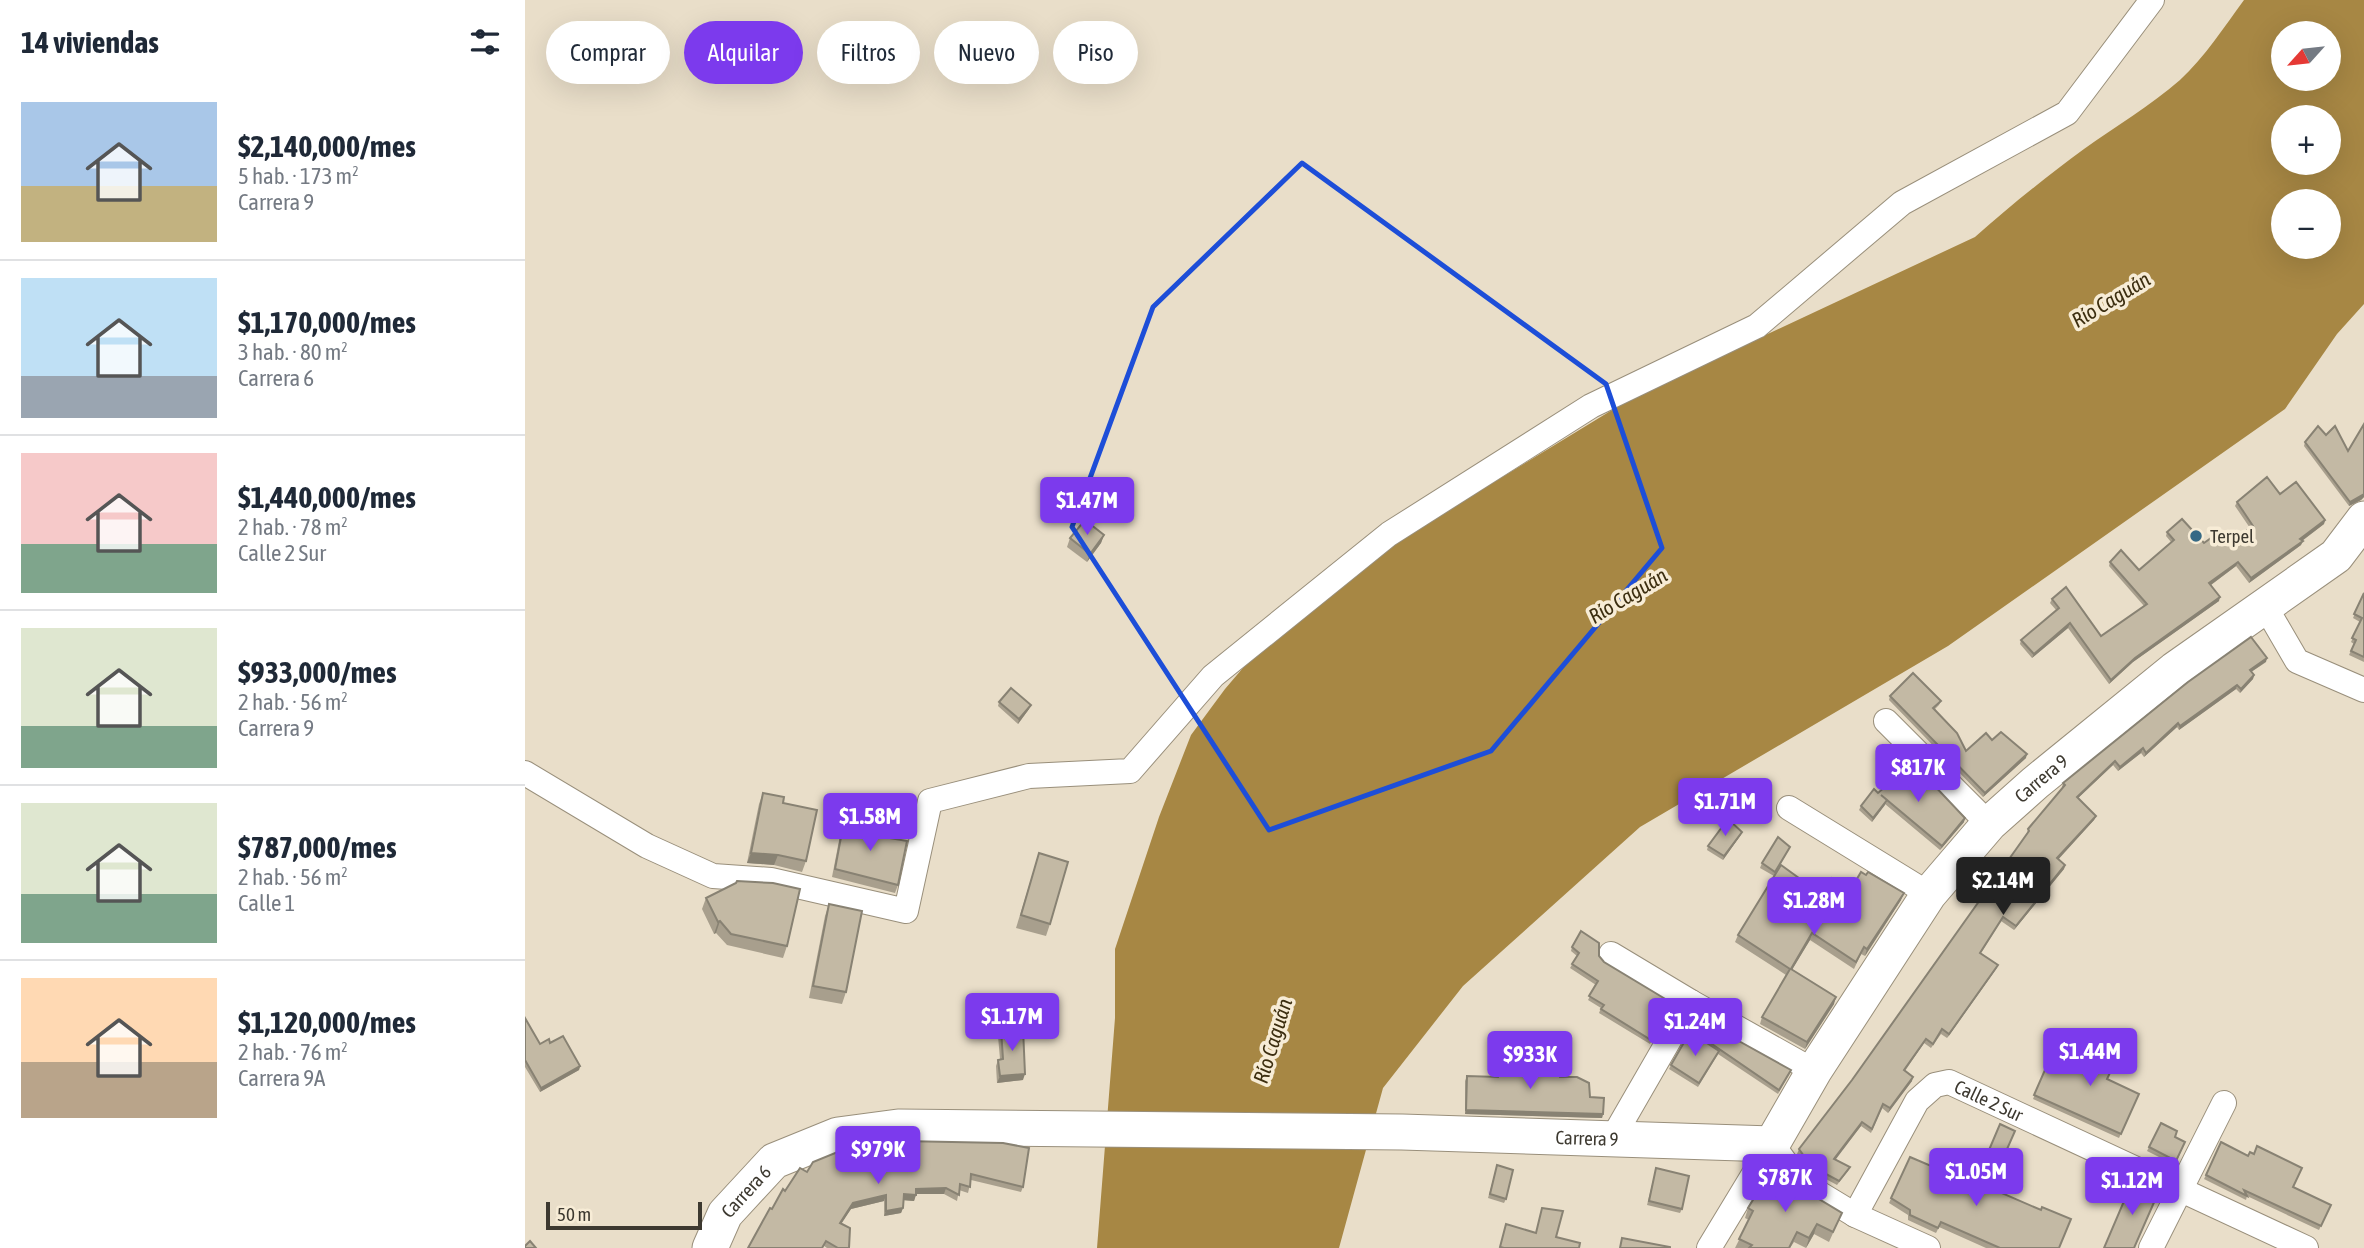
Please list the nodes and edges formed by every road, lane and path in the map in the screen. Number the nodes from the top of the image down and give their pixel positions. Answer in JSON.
{"nodes":[{"id":1,"x":2152,"y":0,"type":"edge"},
{"id":2,"x":2364,"y":519,"type":"edge"},
{"id":3,"x":2265,"y":606,"type":"junction"},
{"id":4,"x":2364,"y":690,"type":"edge"},
{"id":5,"x":1887,"y":721,"type":"dead end"},
{"id":6,"x":525,"y":773,"type":"edge"},
{"id":7,"x":1789,"y":808,"type":"dead end"},
{"id":8,"x":1989,"y":824,"type":"junction"},
{"id":9,"x":1929,"y":894,"type":"junction"},
{"id":10,"x":1611,"y":954,"type":"dead end"},
{"id":11,"x":1691,"y":1002,"type":"junction"},
{"id":12,"x":1814,"y":1071,"type":"junction"},
{"id":13,"x":2224,"y":1103,"type":"dead end"},
{"id":14,"x":1402,"y":1132,"type":"joint"},
{"id":15,"x":1612,"y":1139,"type":"junction"},
{"id":16,"x":1772,"y":1144,"type":"junction"},
{"id":17,"x":2179,"y":1191,"type":"junction"},
{"id":18,"x":1855,"y":1215,"type":"junction"},
{"id":19,"x":1888,"y":1240,"type":"edge"},
{"id":20,"x":711,"y":1248,"type":"edge"},
{"id":21,"x":1709,"y":1248,"type":"edge"},
{"id":22,"x":1928,"y":1248,"type":"edge"},
{"id":23,"x":2151,"y":1248,"type":"edge"},
{"id":24,"x":2306,"y":1248,"type":"edge"}],
"edges":[{"from":1,"to":6,"type":"street"},
{"from":2,"to":3,"type":"main road","name":"Carrera 9"},
{"from":3,"to":4,"type":"street"},
{"from":3,"to":8,"type":"main road","name":"Carrera 9"},
{"from":5,"to":8,"type":"street"},
{"from":7,"to":9,"type":"street"},
{"from":8,"to":9,"type":"main road","name":"Carrera 9"},
{"from":9,"to":12,"type":"main road","name":"Carrera 9"},
{"from":10,"to":11,"type":"street"},
{"from":11,"to":12,"type":"street"},
{"from":11,"to":15,"type":"street"},
{"from":12,"to":16,"type":"main road","name":"Carrera 9"},
{"from":13,"to":17,"type":"street"},
{"from":14,"to":15,"type":"main road","name":"Carrera 9"},
{"from":14,"to":20,"type":"main road","name":"Carrera 6"},
{"from":15,"to":16,"type":"main road","name":"Carrera 9"},
{"from":16,"to":18,"type":"street"},
{"from":16,"to":21,"type":"street","name":"Carrera 9"},
{"from":17,"to":18,"type":"street","name":"Calle 2 Sur"},
{"from":17,"to":23,"type":"street"},
{"from":17,"to":24,"type":"street","name":"Calle 2 Sur"},
{"from":18,"to":19,"type":"street"},
{"from":19,"to":22,"type":"street"}]}
